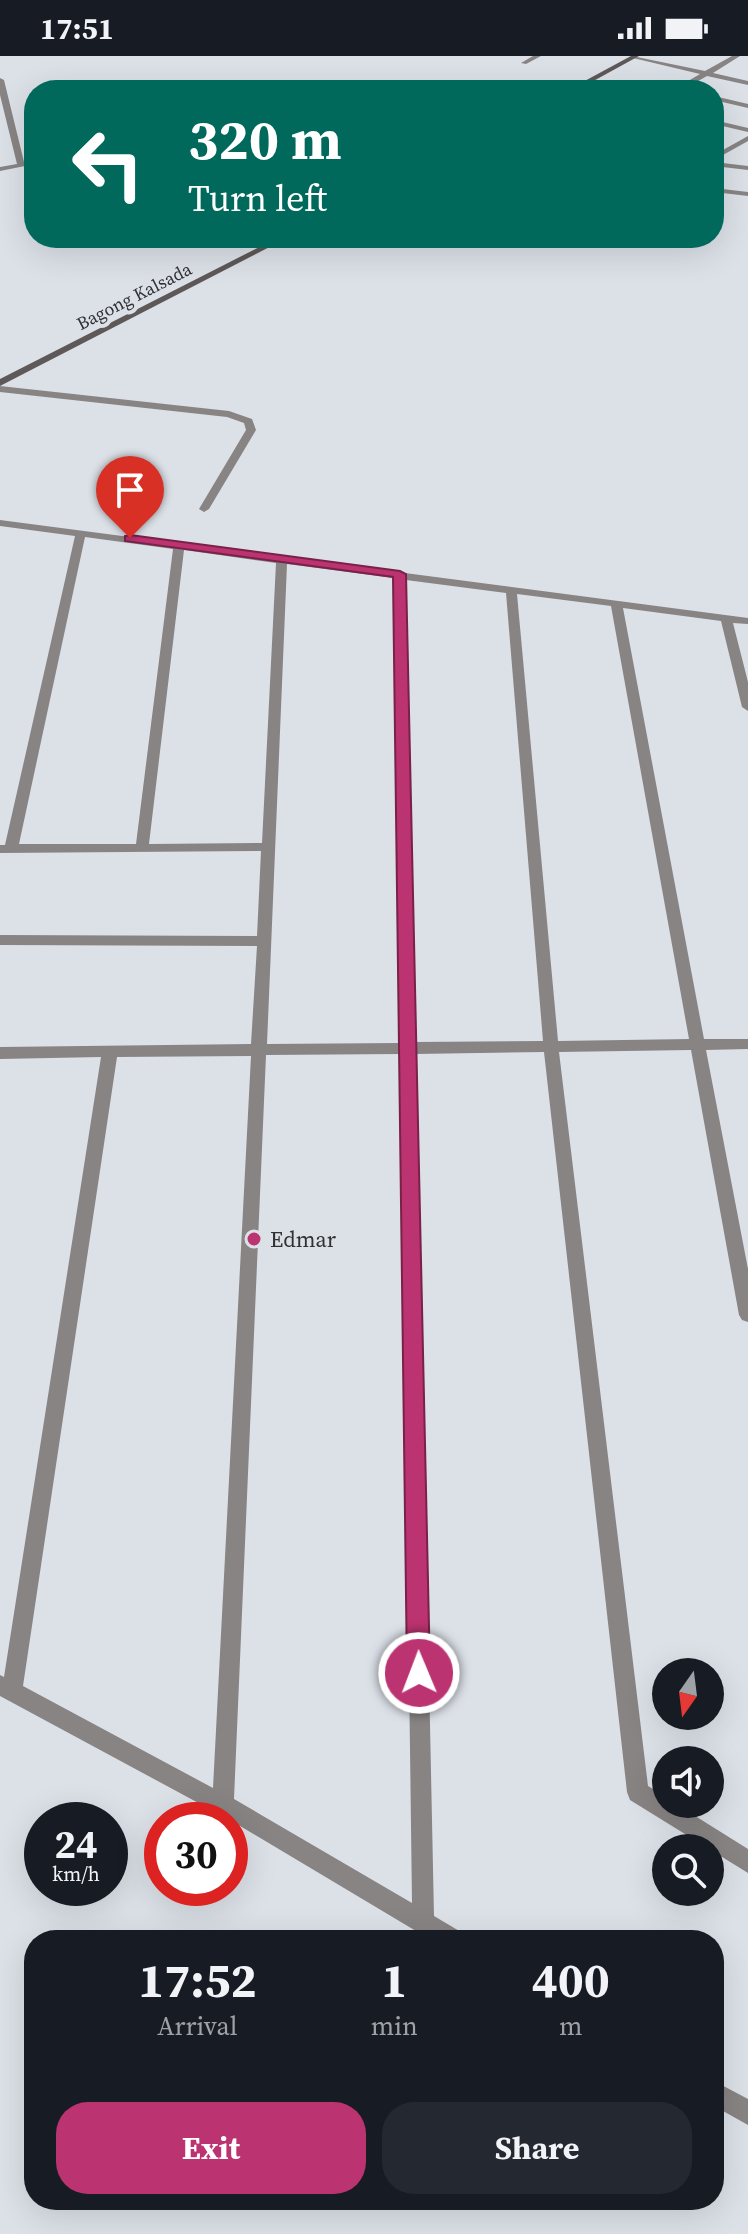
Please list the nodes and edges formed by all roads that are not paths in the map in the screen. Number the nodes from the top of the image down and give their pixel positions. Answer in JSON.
{"nodes":[{"id":1,"x":538,"y":56,"type":"edge"},
{"id":2,"x":636,"y":56,"type":"edge"},
{"id":3,"x":736,"y":57,"type":"edge"},
{"id":4,"x":748,"y":60,"type":"edge"},
{"id":5,"x":524,"y":63,"type":"dead end"},
{"id":6,"x":707,"y":73,"type":"junction"},
{"id":7,"x":0,"y":80,"type":"edge"},
{"id":8,"x":591,"y":80,"type":"edge"},
{"id":9,"x":695,"y":80,"type":"edge"},
{"id":10,"x":748,"y":83,"type":"edge"},
{"id":11,"x":724,"y":100,"type":"edge"},
{"id":12,"x":748,"y":106,"type":"edge"},
{"id":13,"x":724,"y":124,"type":"edge"},
{"id":14,"x":748,"y":130,"type":"edge"},
{"id":15,"x":748,"y":138,"type":"edge"},
{"id":16,"x":15,"y":140,"type":"junction"},
{"id":17,"x":0,"y":142,"type":"edge"},
{"id":18,"x":724,"y":152,"type":"edge"},
{"id":19,"x":724,"y":165,"type":"edge"},
{"id":20,"x":748,"y":168,"type":"edge"},
{"id":21,"x":0,"y":169,"type":"edge"},
{"id":22,"x":724,"y":191,"type":"edge"},
{"id":23,"x":748,"y":194,"type":"edge"},
{"id":24,"x":264,"y":248,"type":"edge"},
{"id":25,"x":0,"y":386,"type":"edge"},
{"id":26,"x":204,"y":509,"type":"dead end"},
{"id":27,"x":0,"y":523,"type":"edge"},
{"id":28,"x":81,"y":532,"type":"junction"},
{"id":29,"x":179,"y":545,"type":"junction"},
{"id":30,"x":282,"y":560,"type":"junction"},
{"id":31,"x":400,"y":574,"type":"junction"},
{"id":32,"x":511,"y":589,"type":"junction"},
{"id":33,"x":616,"y":603,"type":"junction"},
{"id":34,"x":726,"y":618,"type":"junction"},
{"id":35,"x":748,"y":621,"type":"edge"},
{"id":36,"x":746,"y":690,"type":"edge"},
{"id":37,"x":748,"y":707,"type":"edge"},
{"id":38,"x":268,"y":847,"type":"junction"},
{"id":39,"x":142,"y":848,"type":"junction"},
{"id":40,"x":6,"y":849,"type":"edge"},
{"id":41,"x":0,"y":940,"type":"edge"},
{"id":42,"x":264,"y":941,"type":"junction"},
{"id":43,"x":695,"y":1044,"type":"junction"},
{"id":44,"x":748,"y":1044,"type":"edge"},
{"id":45,"x":551,"y":1046,"type":"junction"},
{"id":46,"x":408,"y":1048,"type":"junction"},
{"id":47,"x":259,"y":1049,"type":"junction"},
{"id":48,"x":110,"y":1051,"type":"junction"},
{"id":49,"x":0,"y":1053,"type":"edge"},
{"id":50,"x":748,"y":1315,"type":"edge"},
{"id":51,"x":6,"y":1688,"type":"edge"},
{"id":52,"x":217,"y":1802,"type":"edge"},
{"id":53,"x":223,"y":1802,"type":"edge"},
{"id":54,"x":248,"y":1820,"type":"edge"},
{"id":55,"x":748,"y":1862,"type":"edge"},
{"id":56,"x":423,"y":1922,"type":"junction"},
{"id":57,"x":436,"y":1930,"type":"edge"},
{"id":58,"x":724,"y":2099,"type":"edge"},
{"id":59,"x":748,"y":2113,"type":"edge"}],
"edges":[{"from":1,"to":5,"type":"street"},
{"from":2,"to":6,"type":"street"},
{"from":2,"to":8,"type":"street"},
{"from":3,"to":4,"type":"street"},
{"from":3,"to":6,"type":"street"},
{"from":6,"to":9,"type":"street"},
{"from":6,"to":10,"type":"street"},
{"from":7,"to":16,"type":"street"},
{"from":11,"to":12,"type":"street"},
{"from":13,"to":14,"type":"street"},
{"from":15,"to":18,"type":"street"},
{"from":16,"to":17,"type":"street"},
{"from":16,"to":21,"type":"street"},
{"from":19,"to":20,"type":"street"},
{"from":22,"to":23,"type":"street"},
{"from":24,"to":25,"type":"street","name":"Bagong Kalsada"},
{"from":25,"to":26,"type":"street"},
{"from":27,"to":28,"type":"street"},
{"from":28,"to":29,"type":"street"},
{"from":28,"to":40,"type":"street"},
{"from":29,"to":30,"type":"street"},
{"from":29,"to":39,"type":"street"},
{"from":30,"to":31,"type":"street"},
{"from":30,"to":38,"type":"street"},
{"from":31,"to":32,"type":"street"},
{"from":31,"to":46,"type":"street"},
{"from":32,"to":33,"type":"street"},
{"from":32,"to":45,"type":"street"},
{"from":33,"to":34,"type":"street"},
{"from":33,"to":43,"type":"street"},
{"from":34,"to":35,"type":"street"},
{"from":34,"to":36,"type":"street"},
{"from":36,"to":37,"type":"street"},
{"from":38,"to":39,"type":"street"},
{"from":38,"to":42,"type":"street"},
{"from":39,"to":40,"type":"street"},
{"from":41,"to":42,"type":"street"},
{"from":42,"to":47,"type":"street"},
{"from":43,"to":44,"type":"street"},
{"from":43,"to":45,"type":"street"},
{"from":43,"to":50,"type":"street"},
{"from":45,"to":46,"type":"street"},
{"from":45,"to":55,"type":"street"},
{"from":46,"to":47,"type":"street"},
{"from":46,"to":56,"type":"street"},
{"from":47,"to":48,"type":"street"},
{"from":47,"to":53,"type":"street"},
{"from":48,"to":49,"type":"street"},
{"from":48,"to":51,"type":"street"},
{"from":51,"to":52,"type":"street"},
{"from":54,"to":56,"type":"street"},
{"from":56,"to":57,"type":"street"},
{"from":58,"to":59,"type":"street"}]}
